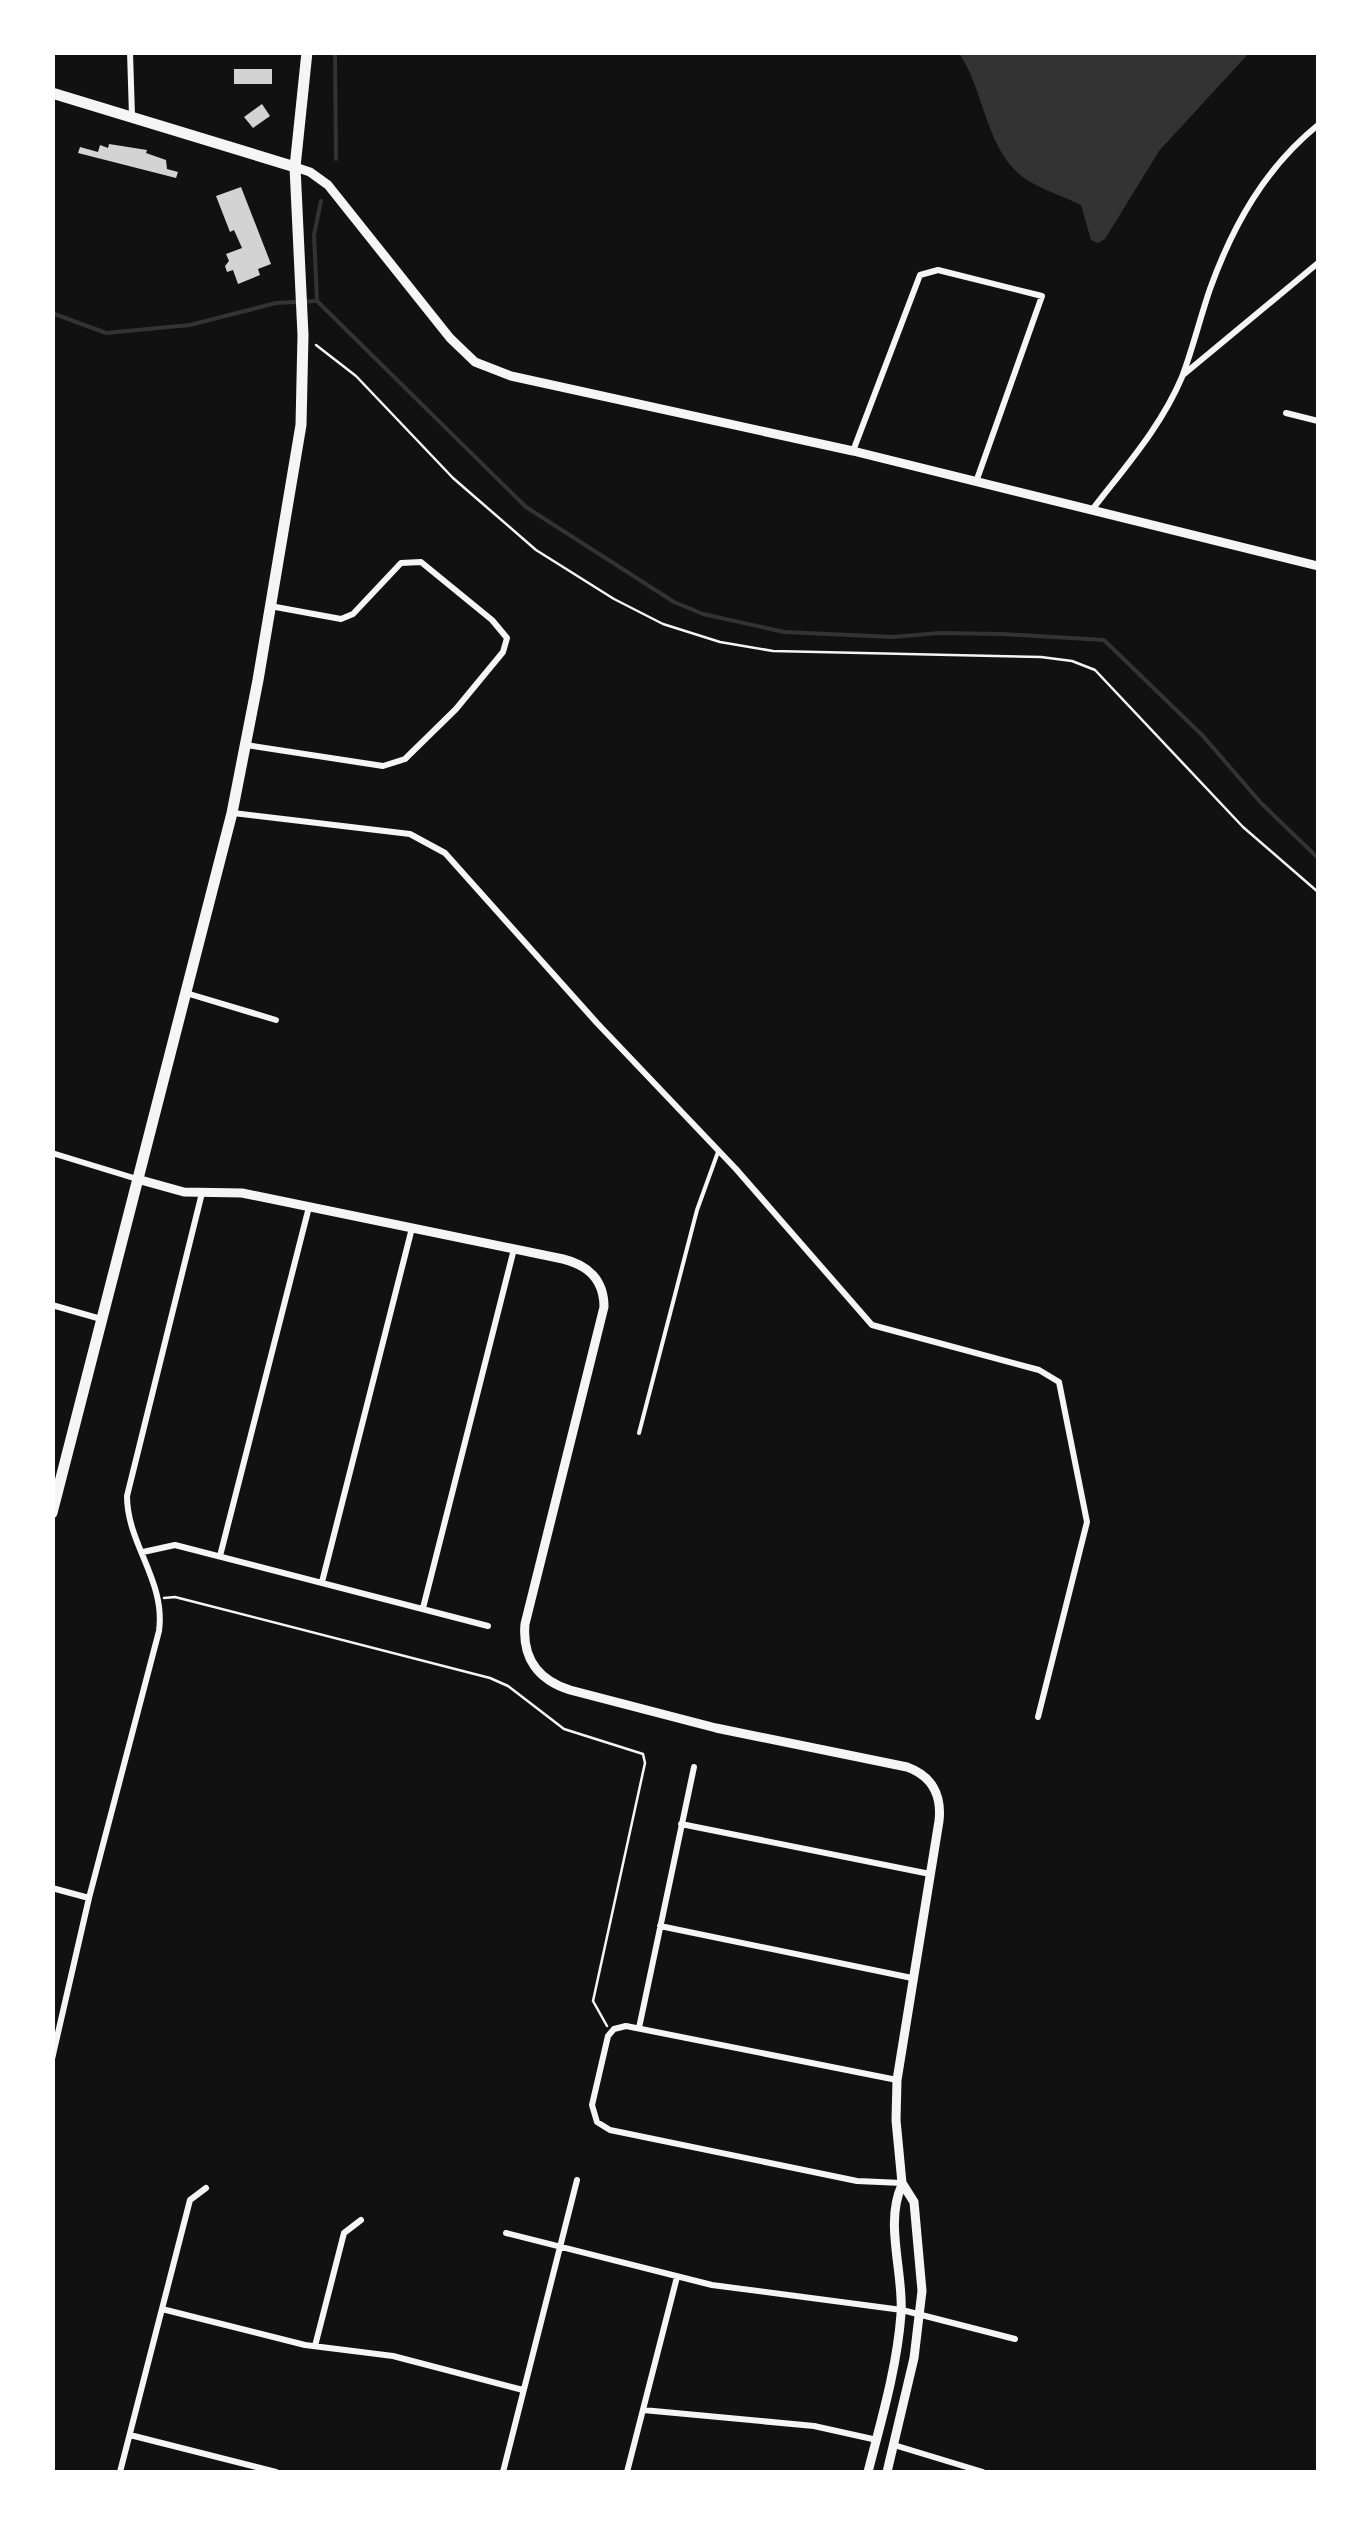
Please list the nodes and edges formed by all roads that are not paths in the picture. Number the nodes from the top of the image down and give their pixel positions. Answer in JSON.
{"nodes":[{"id":1,"x":130,"y":52,"type":"edge"},
{"id":2,"x":307,"y":52,"type":"edge"},
{"id":3,"x":52,"y":92,"type":"edge"},
{"id":4,"x":132,"y":116,"type":"junction"},
{"id":5,"x":1318,"y":125,"type":"edge"},
{"id":6,"x":295,"y":167,"type":"junction"},
{"id":7,"x":1318,"y":264,"type":"edge"},
{"id":8,"x":1182,"y":376,"type":"junction"},
{"id":9,"x":1286,"y":413,"type":"dead end"},
{"id":10,"x":1318,"y":421,"type":"edge"},
{"id":11,"x":853,"y":451,"type":"junction"},
{"id":12,"x":976,"y":482,"type":"junction"},
{"id":13,"x":1091,"y":510,"type":"junction"},
{"id":14,"x":1318,"y":566,"type":"edge"},
{"id":15,"x":270,"y":606,"type":"junction"},
{"id":16,"x":246,"y":745,"type":"junction"},
{"id":17,"x":232,"y":812,"type":"junction"},
{"id":18,"x":184,"y":993,"type":"junction"},
{"id":19,"x":276,"y":1020,"type":"dead end"},
{"id":20,"x":718,"y":1152,"type":"junction"},
{"id":21,"x":52,"y":1153,"type":"edge"},
{"id":22,"x":137,"y":1179,"type":"junction"},
{"id":23,"x":202,"y":1193,"type":"junction"},
{"id":24,"x":309,"y":1207,"type":"junction"},
{"id":25,"x":412,"y":1228,"type":"junction"},
{"id":26,"x":514,"y":1249,"type":"junction"},
{"id":27,"x":52,"y":1305,"type":"edge"},
{"id":28,"x":101,"y":1319,"type":"junction"},
{"id":29,"x":639,"y":1432,"type":"dead end"},
{"id":30,"x":52,"y":1514,"type":"edge"},
{"id":31,"x":142,"y":1552,"type":"junction"},
{"id":32,"x":220,"y":1556,"type":"junction"},
{"id":33,"x":322,"y":1582,"type":"junction"},
{"id":34,"x":423,"y":1608,"type":"junction"},
{"id":35,"x":488,"y":1626,"type":"dead end"},
{"id":36,"x":1038,"y":1717,"type":"dead end"},
{"id":37,"x":694,"y":1766,"type":"dead end"},
{"id":38,"x":682,"y":1824,"type":"junction"},
{"id":39,"x":930,"y":1874,"type":"junction"},
{"id":40,"x":52,"y":1888,"type":"edge"},
{"id":41,"x":89,"y":1898,"type":"junction"},
{"id":42,"x":660,"y":1926,"type":"junction"},
{"id":43,"x":912,"y":1978,"type":"junction"},
{"id":44,"x":639,"y":2028,"type":"junction"},
{"id":45,"x":52,"y":2059,"type":"edge"},
{"id":46,"x":897,"y":2080,"type":"junction"},
{"id":47,"x":577,"y":2180,"type":"dead end"},
{"id":48,"x":902,"y":2184,"type":"junction"},
{"id":49,"x":206,"y":2188,"type":"dead end"},
{"id":50,"x":360,"y":2220,"type":"dead end"},
{"id":51,"x":506,"y":2233,"type":"dead end"},
{"id":52,"x":561,"y":2247,"type":"junction"},
{"id":53,"x":677,"y":2277,"type":"junction"},
{"id":54,"x":162,"y":2309,"type":"junction"},
{"id":55,"x":902,"y":2310,"type":"junction"},
{"id":56,"x":921,"y":2314,"type":"junction"},
{"id":57,"x":1015,"y":2339,"type":"dead end"},
{"id":58,"x":315,"y":2346,"type":"junction"},
{"id":59,"x":524,"y":2390,"type":"junction"},
{"id":60,"x":643,"y":2410,"type":"junction"},
{"id":61,"x":130,"y":2435,"type":"junction"},
{"id":62,"x":876,"y":2440,"type":"junction"},
{"id":63,"x":894,"y":2445,"type":"junction"},
{"id":64,"x":120,"y":2472,"type":"edge"},
{"id":65,"x":276,"y":2472,"type":"edge"},
{"id":66,"x":503,"y":2472,"type":"edge"},
{"id":67,"x":627,"y":2472,"type":"edge"},
{"id":68,"x":868,"y":2472,"type":"edge"},
{"id":69,"x":887,"y":2472,"type":"edge"},
{"id":70,"x":983,"y":2472,"type":"edge"}],
"edges":[{"from":1,"to":4,"type":"street"},
{"from":2,"to":6,"type":"main road"},
{"from":3,"to":4,"type":"main road"},
{"from":4,"to":6,"type":"main road"},
{"from":5,"to":8,"type":"street"},
{"from":6,"to":11,"type":"street"},
{"from":6,"to":15,"type":"main road"},
{"from":7,"to":8,"type":"street"},
{"from":8,"to":13,"type":"street"},
{"from":9,"to":10,"type":"street"},
{"from":11,"to":12,"type":"street"},
{"from":11,"to":12,"type":"street"},
{"from":12,"to":13,"type":"street"},
{"from":13,"to":14,"type":"street"},
{"from":15,"to":16,"type":"main road"},
{"from":15,"to":16,"type":"street"},
{"from":16,"to":17,"type":"main road"},
{"from":17,"to":18,"type":"main road"},
{"from":17,"to":20,"type":"street"},
{"from":18,"to":19,"type":"street"},
{"from":18,"to":22,"type":"main road"},
{"from":20,"to":29,"type":"lane"},
{"from":20,"to":36,"type":"street"},
{"from":21,"to":22,"type":"street"},
{"from":22,"to":23,"type":"street"},
{"from":22,"to":28,"type":"main road"},
{"from":23,"to":24,"type":"street"},
{"from":23,"to":31,"type":"street"},
{"from":24,"to":25,"type":"street"},
{"from":24,"to":32,"type":"street"},
{"from":25,"to":26,"type":"street"},
{"from":25,"to":33,"type":"street"},
{"from":26,"to":34,"type":"street"},
{"from":26,"to":39,"type":"street"},
{"from":27,"to":28,"type":"street"},
{"from":28,"to":30,"type":"main road"},
{"from":31,"to":32,"type":"street"},
{"from":31,"to":41,"type":"street"},
{"from":32,"to":33,"type":"street"},
{"from":33,"to":34,"type":"street"},
{"from":34,"to":35,"type":"street"},
{"from":37,"to":38,"type":"street"},
{"from":38,"to":39,"type":"street"},
{"from":38,"to":42,"type":"street"},
{"from":39,"to":43,"type":"street"},
{"from":40,"to":41,"type":"street"},
{"from":41,"to":45,"type":"street"},
{"from":42,"to":43,"type":"street"},
{"from":42,"to":44,"type":"street"},
{"from":43,"to":46,"type":"street"},
{"from":44,"to":46,"type":"street"},
{"from":44,"to":48,"type":"street"},
{"from":46,"to":48,"type":"street"},
{"from":47,"to":52,"type":"street"},
{"from":48,"to":55,"type":"street"},
{"from":48,"to":56,"type":"street"},
{"from":49,"to":54,"type":"street"},
{"from":50,"to":58,"type":"street"},
{"from":51,"to":52,"type":"street"},
{"from":52,"to":53,"type":"street"},
{"from":52,"to":59,"type":"street"},
{"from":53,"to":55,"type":"street"},
{"from":53,"to":60,"type":"street"},
{"from":54,"to":58,"type":"street"},
{"from":54,"to":61,"type":"street"},
{"from":55,"to":56,"type":"street"},
{"from":55,"to":62,"type":"street"},
{"from":56,"to":57,"type":"street"},
{"from":56,"to":63,"type":"street"},
{"from":58,"to":59,"type":"street"},
{"from":59,"to":66,"type":"street"},
{"from":60,"to":62,"type":"street"},
{"from":60,"to":67,"type":"street"},
{"from":61,"to":64,"type":"street"},
{"from":61,"to":65,"type":"street"},
{"from":62,"to":68,"type":"street"},
{"from":63,"to":69,"type":"street"},
{"from":63,"to":70,"type":"street"}]}
